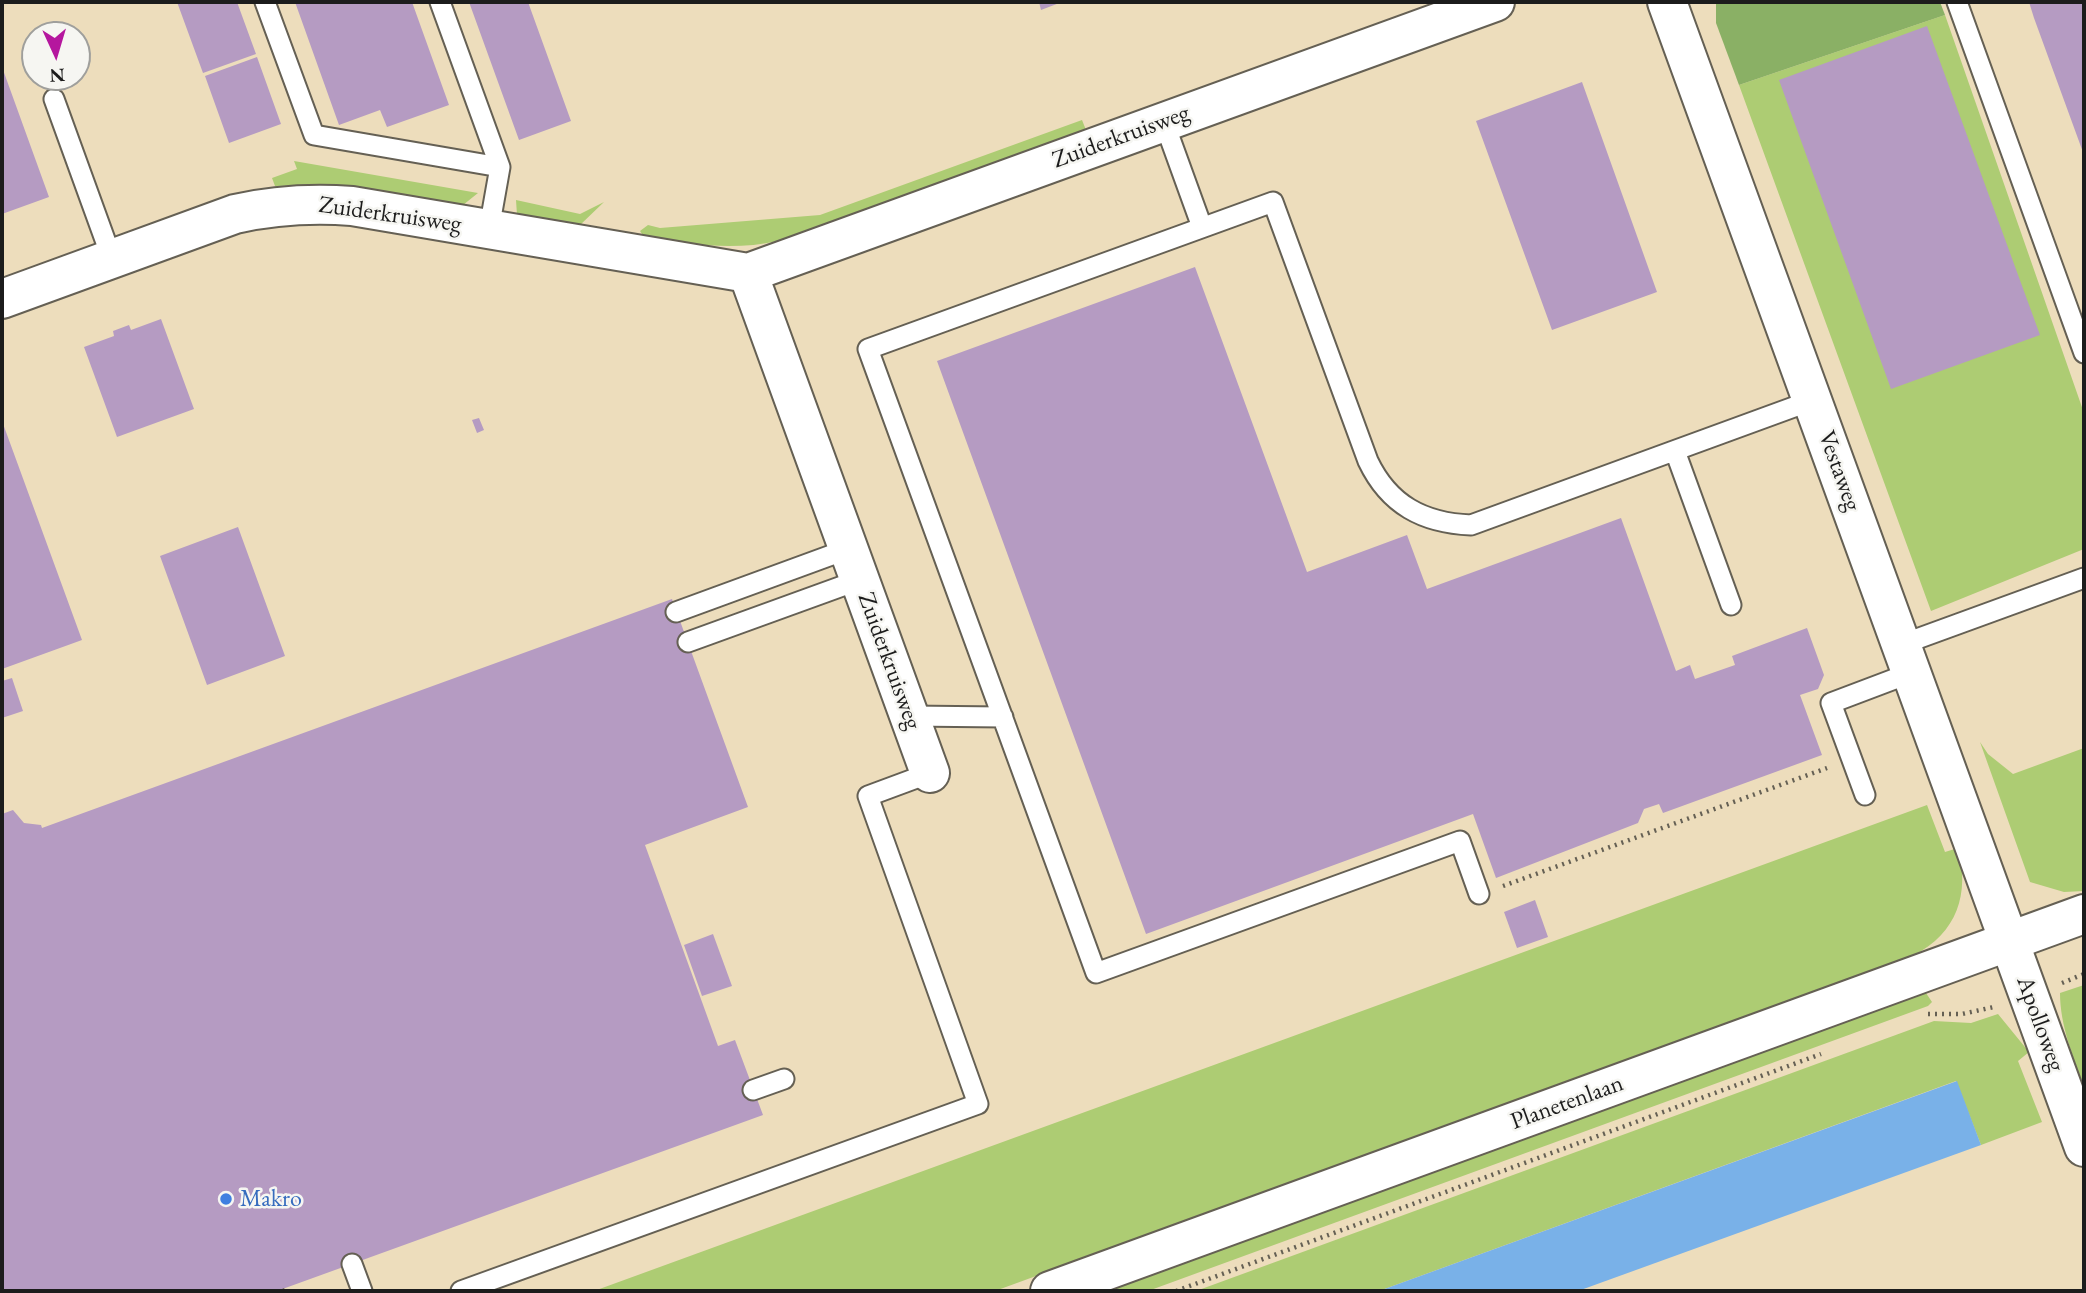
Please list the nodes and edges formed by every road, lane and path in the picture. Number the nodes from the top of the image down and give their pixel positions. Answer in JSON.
{"nodes":[{"id":1,"x":265,"y":2,"type":"edge"},
{"id":2,"x":440,"y":2,"type":"edge"},
{"id":3,"x":1495,"y":2,"type":"edge"},
{"id":4,"x":1667,"y":2,"type":"edge"},
{"id":5,"x":1957,"y":2,"type":"edge"},
{"id":6,"x":54,"y":99,"type":"dead end"},
{"id":7,"x":1164,"y":122,"type":"junction"},
{"id":8,"x":500,"y":167,"type":"junction"},
{"id":9,"x":1202,"y":227,"type":"junction"},
{"id":10,"x":489,"y":229,"type":"junction"},
{"id":11,"x":112,"y":259,"type":"junction"},
{"id":12,"x":748,"y":273,"type":"junction"},
{"id":13,"x":2,"y":299,"type":"edge"},
{"id":14,"x":2084,"y":353,"type":"edge"},
{"id":15,"x":1814,"y":401,"type":"junction"},
{"id":16,"x":1675,"y":451,"type":"junction"},
{"id":17,"x":854,"y":565,"type":"junction"},
{"id":18,"x":2084,"y":578,"type":"edge"},
{"id":19,"x":1731,"y":605,"type":"dead end"},
{"id":20,"x":676,"y":612,"type":"dead end"},
{"id":21,"x":688,"y":642,"type":"dead end"},
{"id":22,"x":1908,"y":658,"type":"junction"},
{"id":23,"x":909,"y":716,"type":"junction"},
{"id":24,"x":1003,"y":717,"type":"junction"},
{"id":25,"x":1852,"y":759,"type":"junction"},
{"id":26,"x":930,"y":774,"type":"joint"},
{"id":27,"x":1865,"y":795,"type":"dead end"},
{"id":28,"x":1533,"y":875,"type":"dead end"},
{"id":29,"x":1479,"y":894,"type":"dead end"},
{"id":30,"x":2084,"y":914,"type":"edge"},
{"id":31,"x":2011,"y":941,"type":"junction"},
{"id":32,"x":2029,"y":995,"type":"junction"},
{"id":33,"x":1919,"y":1018,"type":"dead end"},
{"id":34,"x":1828,"y":1051,"type":"dead end"},
{"id":35,"x":783,"y":1079,"type":"dead end"},
{"id":36,"x":754,"y":1090,"type":"dead end"},
{"id":37,"x":2084,"y":1147,"type":"edge"},
{"id":38,"x":352,"y":1264,"type":"dead end"},
{"id":39,"x":362,"y":1291,"type":"edge"},
{"id":40,"x":461,"y":1291,"type":"edge"},
{"id":41,"x":1050,"y":1291,"type":"edge"},
{"id":42,"x":1176,"y":1291,"type":"edge"}],
"edges":[{"from":1,"to":8,"type":"lane"},
{"from":2,"to":8,"type":"lane"},
{"from":3,"to":7,"type":"street","name":"Zuiderkruisweg"},
{"from":4,"to":15,"type":"street","name":"Vestaweg"},
{"from":5,"to":14,"type":"lane"},
{"from":6,"to":11,"type":"lane"},
{"from":7,"to":9,"type":"lane"},
{"from":7,"to":12,"type":"street","name":"Zuiderkruisweg"},
{"from":8,"to":10,"type":"lane"},
{"from":9,"to":16,"type":"lane"},
{"from":9,"to":24,"type":"lane"},
{"from":10,"to":11,"type":"street","name":"Zuiderkruisweg"},
{"from":10,"to":12,"type":"street","name":"Zuiderkruisweg"},
{"from":11,"to":13,"type":"street","name":"Zuiderkruisweg"},
{"from":12,"to":17,"type":"street","name":"Zuiderkruisweg"},
{"from":15,"to":16,"type":"lane"},
{"from":15,"to":22,"type":"street","name":"Vestaweg"},
{"from":16,"to":19,"type":"lane"},
{"from":17,"to":20,"type":"lane"},
{"from":17,"to":21,"type":"lane"},
{"from":17,"to":23,"type":"street","name":"Zuiderkruisweg"},
{"from":18,"to":22,"type":"lane"},
{"from":22,"to":25,"type":"lane"},
{"from":22,"to":31,"type":"street","name":"Vestaweg"},
{"from":23,"to":24,"type":"lane"},
{"from":23,"to":26,"type":"street","name":"Zuiderkruisweg"},
{"from":24,"to":29,"type":"lane"},
{"from":25,"to":27,"type":"lane"},
{"from":25,"to":28,"type":"path"},
{"from":26,"to":40,"type":"lane"},
{"from":30,"to":31,"type":"street","name":"Planetenlaan"},
{"from":31,"to":32,"type":"street","name":"Apolloweg"},
{"from":31,"to":41,"type":"street","name":"Planetenlaan"},
{"from":32,"to":33,"type":"path"},
{"from":32,"to":37,"type":"street","name":"Apolloweg"},
{"from":34,"to":42,"type":"path","name":"Planetenlaan"},
{"from":35,"to":36,"type":"lane"},
{"from":38,"to":39,"type":"lane"}]}
